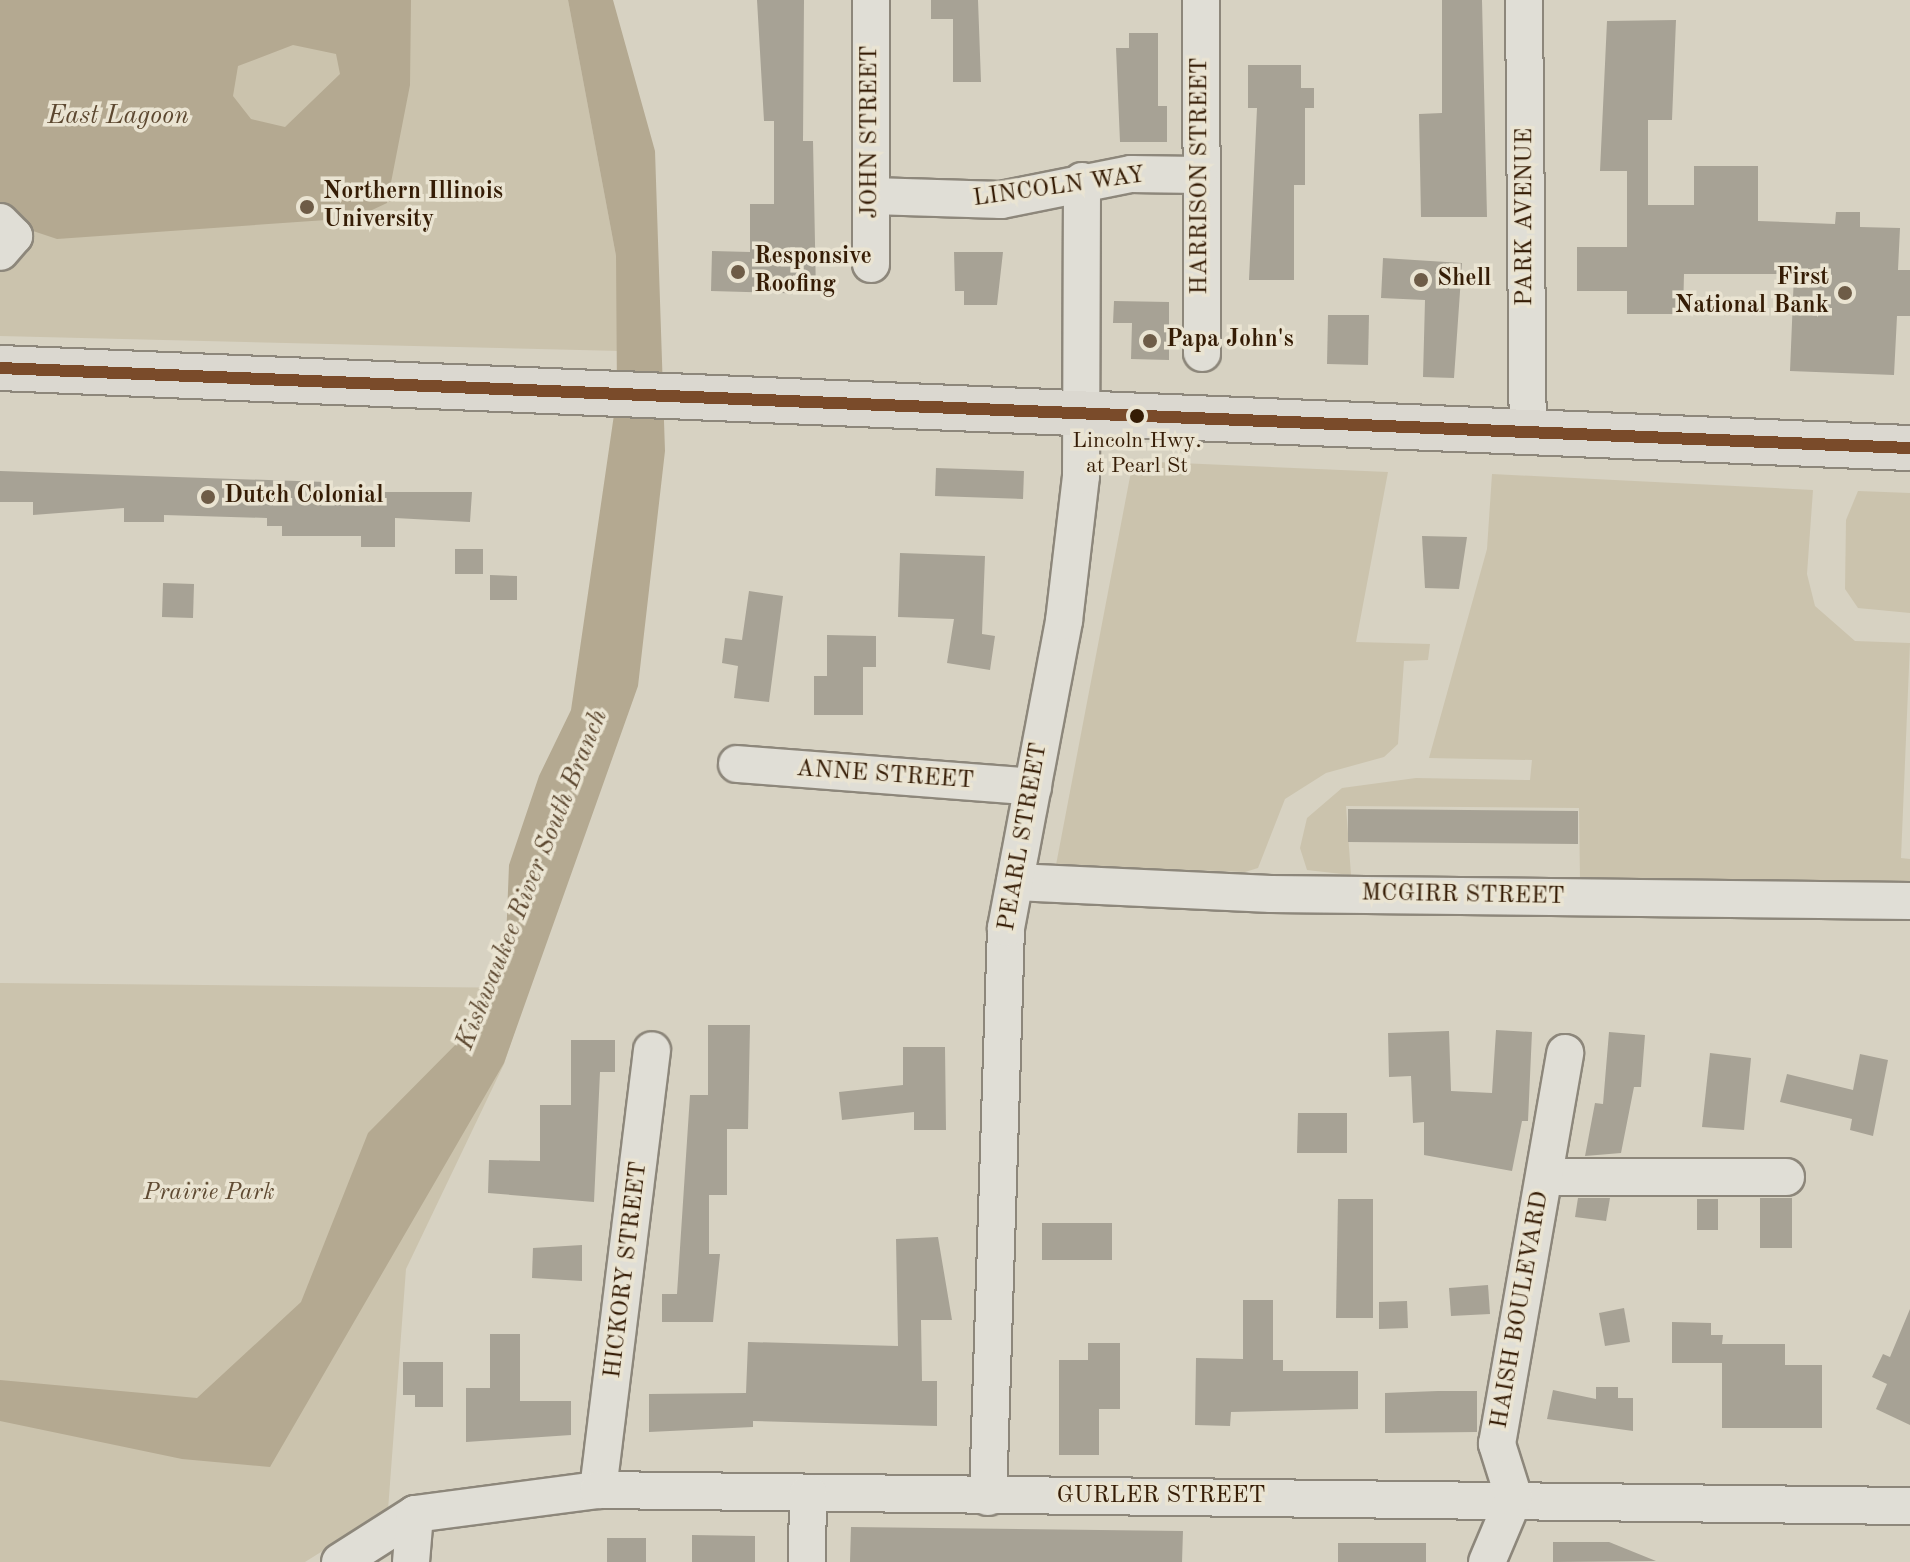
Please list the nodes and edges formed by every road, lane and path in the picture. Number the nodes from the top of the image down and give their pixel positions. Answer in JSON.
{"nodes":[{"id":1,"x":871,"y":0,"type":"edge"},
{"id":2,"x":1201,"y":0,"type":"edge"},
{"id":3,"x":1524,"y":0,"type":"edge"},
{"id":4,"x":1199,"y":175,"type":"junction"},
{"id":5,"x":1082,"y":181,"type":"junction"},
{"id":6,"x":872,"y":196,"type":"junction"},
{"id":7,"x":0,"y":222,"type":"edge"},
{"id":8,"x":0,"y":252,"type":"edge"},
{"id":9,"x":871,"y":264,"type":"dead end"},
{"id":10,"x":1202,"y":353,"type":"dead end"},
{"id":11,"x":0,"y":368,"type":"edge"},
{"id":12,"x":1083,"y":413,"type":"junction"},
{"id":13,"x":1528,"y":433,"type":"junction"},
{"id":14,"x":1910,"y":448,"type":"edge"},
{"id":15,"x":737,"y":764,"type":"dead end"},
{"id":16,"x":1033,"y":787,"type":"junction"},
{"id":17,"x":1015,"y":882,"type":"junction"},
{"id":18,"x":1910,"y":901,"type":"edge"},
{"id":19,"x":652,"y":1050,"type":"dead end"},
{"id":20,"x":1565,"y":1053,"type":"dead end"},
{"id":21,"x":1545,"y":1177,"type":"junction"},
{"id":22,"x":1786,"y":1177,"type":"dead end"},
{"id":23,"x":598,"y":1490,"type":"junction"},
{"id":24,"x":808,"y":1493,"type":"junction"},
{"id":25,"x":988,"y":1497,"type":"junction"},
{"id":26,"x":1514,"y":1498,"type":"junction"},
{"id":27,"x":1910,"y":1506,"type":"edge"},
{"id":28,"x":415,"y":1514,"type":"junction"},
{"id":29,"x":340,"y":1562,"type":"edge"},
{"id":30,"x":411,"y":1562,"type":"edge"},
{"id":31,"x":807,"y":1562,"type":"edge"},
{"id":32,"x":1487,"y":1562,"type":"edge"}],
"edges":[{"from":1,"to":6,"type":"street","name":"JOHN STREET"},
{"from":2,"to":4,"type":"street","name":"HARRISON STREET"},
{"from":3,"to":13,"type":"street","name":"PARK AVENUE"},
{"from":4,"to":5,"type":"street","name":"LINCOLN WAY"},
{"from":4,"to":10,"type":"street","name":"HARRISON STREET"},
{"from":5,"to":6,"type":"street","name":"LINCOLN WAY"},
{"from":5,"to":12,"type":"street","name":"PEARL STREET"},
{"from":6,"to":9,"type":"street","name":"JOHN STREET"},
{"from":7,"to":8,"type":"street"},
{"from":11,"to":12,"type":"main road"},
{"from":12,"to":13,"type":"main road"},
{"from":12,"to":16,"type":"street","name":"PEARL STREET"},
{"from":13,"to":14,"type":"main road"},
{"from":15,"to":16,"type":"street","name":"ANNE STREET"},
{"from":16,"to":17,"type":"street","name":"PEARL STREET"},
{"from":17,"to":18,"type":"street","name":"MCGIRR STREET"},
{"from":17,"to":25,"type":"street","name":"PEARL STREET"},
{"from":19,"to":23,"type":"street","name":"HICKORY STREET"},
{"from":20,"to":21,"type":"street","name":"HAISH BOULEVARD"},
{"from":21,"to":22,"type":"street"},
{"from":21,"to":26,"type":"street","name":"HAISH BOULEVARD"},
{"from":23,"to":24,"type":"street","name":"GURLER STREET"},
{"from":23,"to":28,"type":"street","name":"GURLER STREET"},
{"from":24,"to":25,"type":"street","name":"GURLER STREET"},
{"from":24,"to":31,"type":"street"},
{"from":25,"to":26,"type":"street","name":"GURLER STREET"},
{"from":26,"to":27,"type":"street","name":"GURLER STREET"},
{"from":26,"to":32,"type":"street"},
{"from":28,"to":29,"type":"street"},
{"from":28,"to":30,"type":"street"}]}
